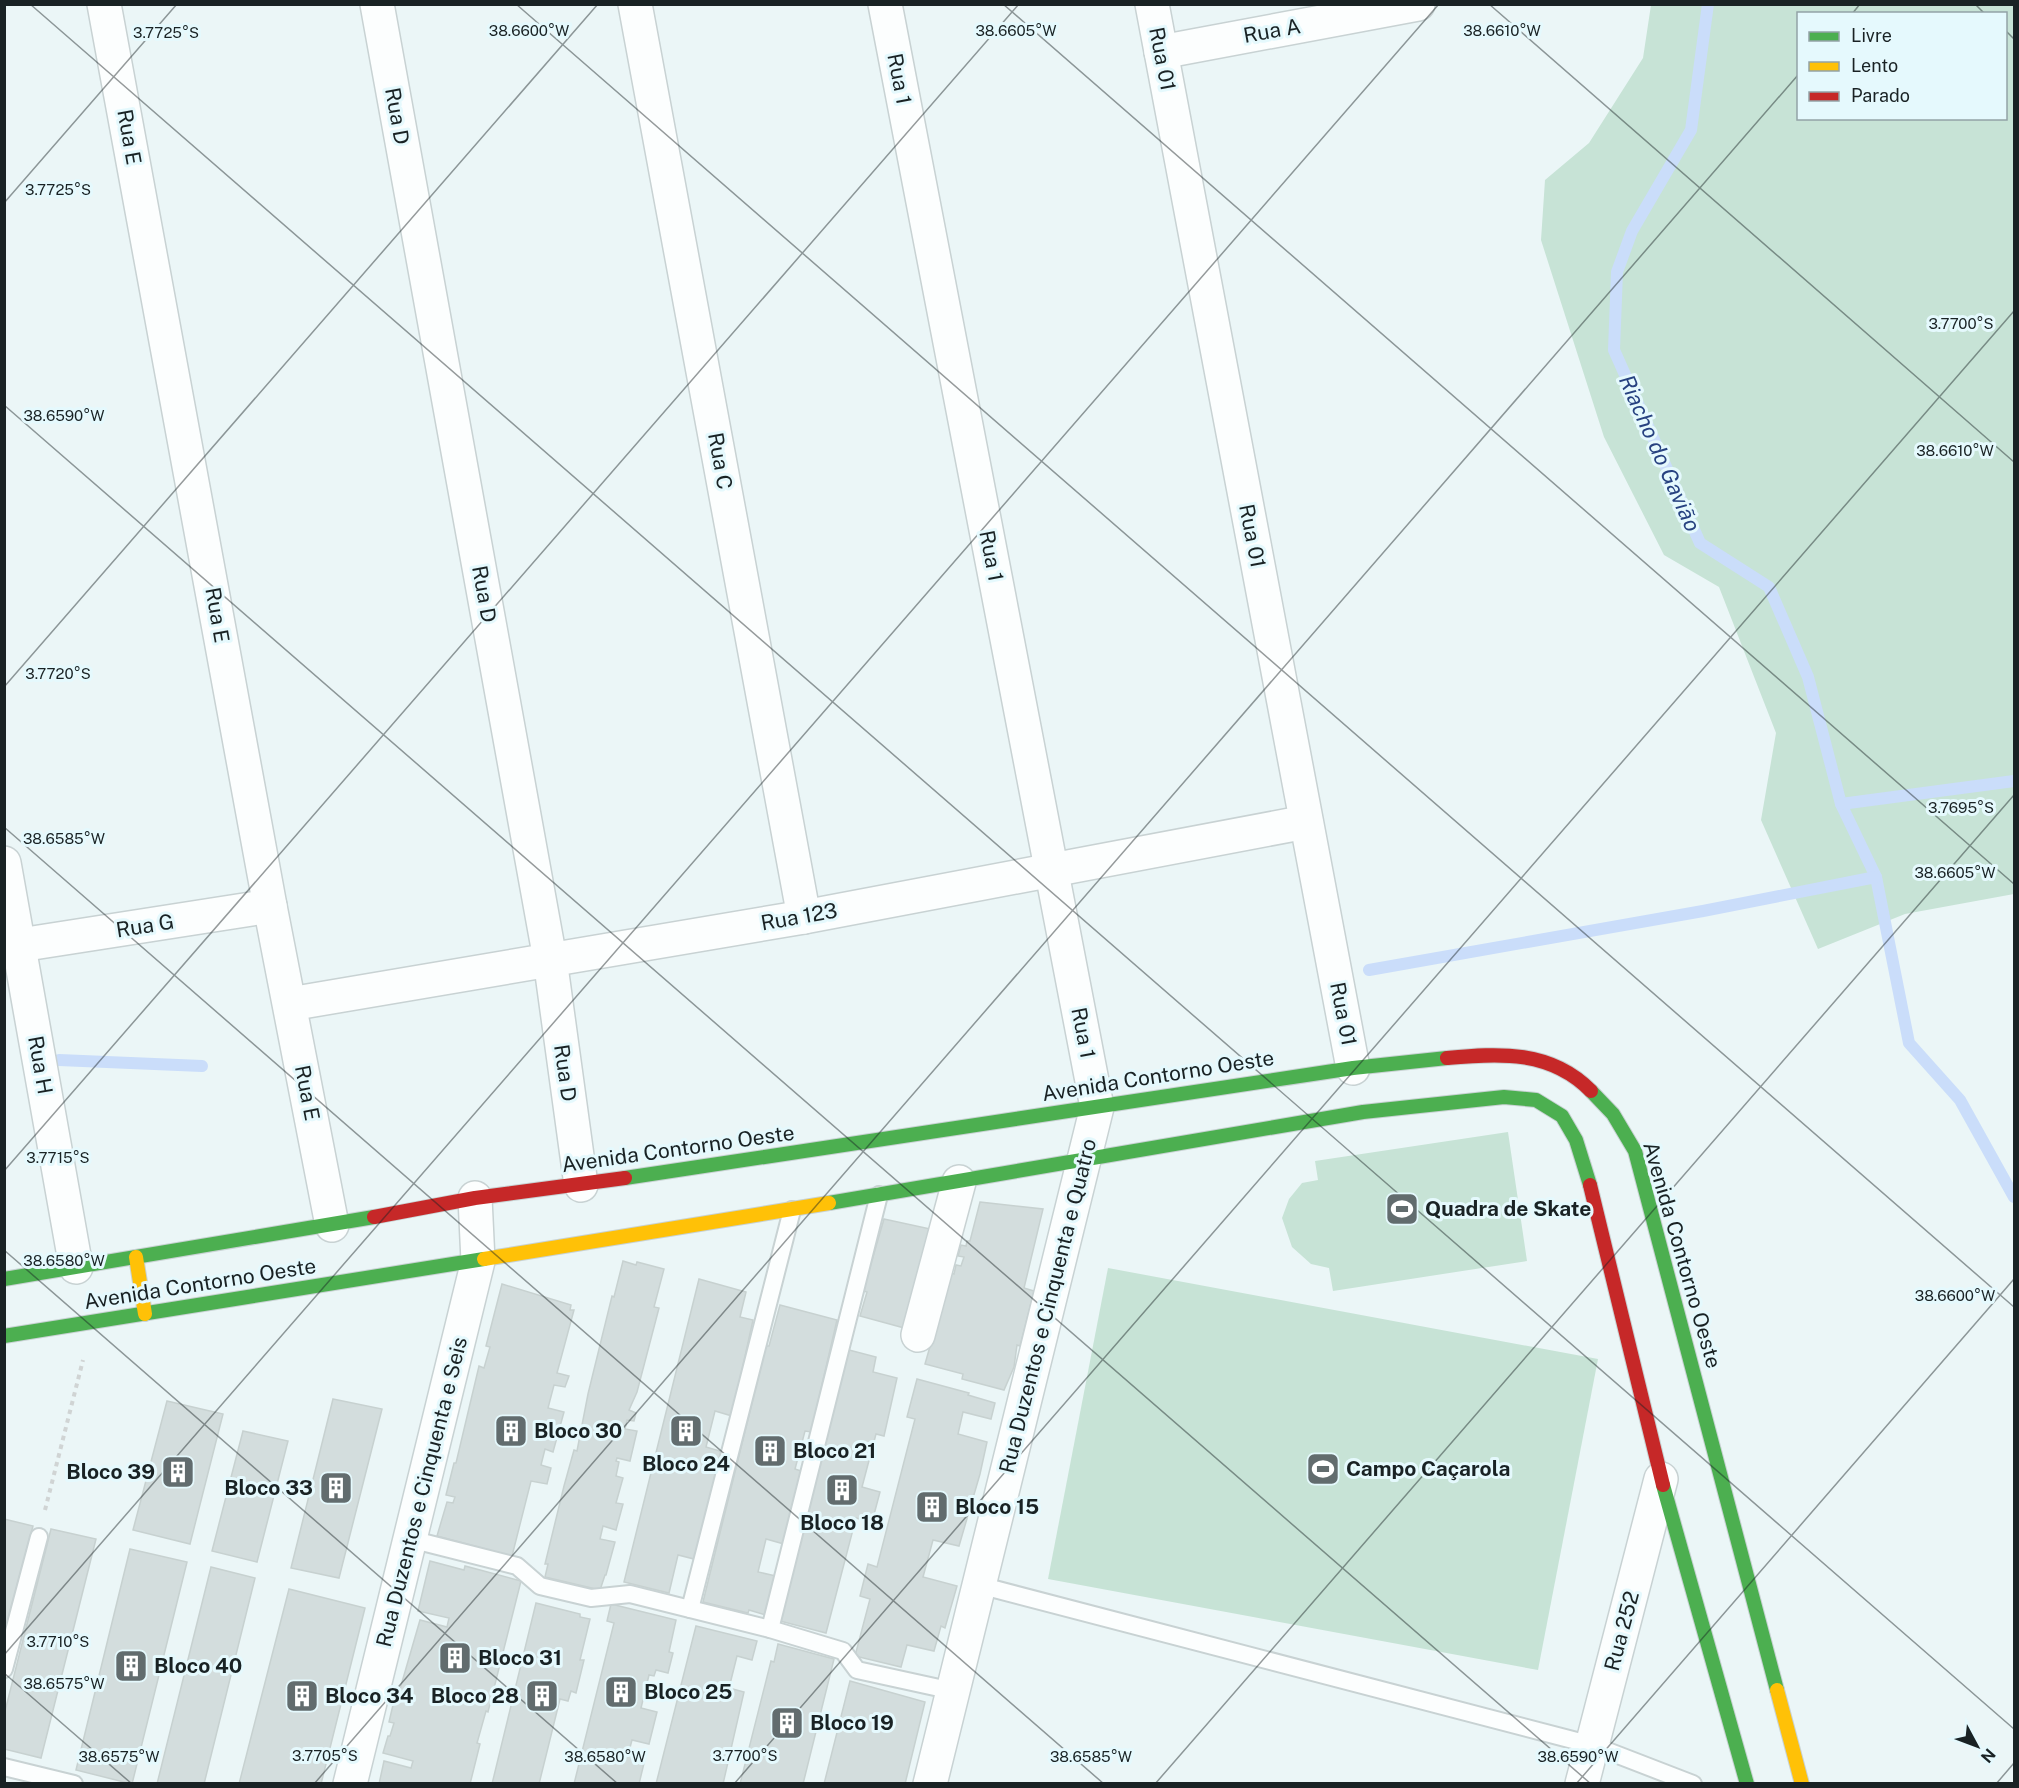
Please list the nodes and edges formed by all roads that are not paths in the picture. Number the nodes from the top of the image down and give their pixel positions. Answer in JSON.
{"nodes":[{"id":1,"x":104,"y":4,"type":"edge"},
{"id":2,"x":377,"y":4,"type":"edge"},
{"id":3,"x":635,"y":4,"type":"edge"},
{"id":4,"x":885,"y":4,"type":"edge"},
{"id":5,"x":1152,"y":4,"type":"edge"},
{"id":6,"x":1418,"y":4,"type":"edge"},
{"id":7,"x":1161,"y":52,"type":"junction"},
{"id":8,"x":1306,"y":822,"type":"junction"},
{"id":9,"x":4,"y":863,"type":"edge"},
{"id":10,"x":1052,"y":870,"type":"junction"},
{"id":11,"x":270,"y":906,"type":"junction"},
{"id":12,"x":804,"y":917,"type":"junction"},
{"id":13,"x":20,"y":945,"type":"junction"},
{"id":14,"x":550,"y":959,"type":"junction"},
{"id":15,"x":290,"y":1004,"type":"junction"},
{"id":16,"x":18,"y":1025,"type":"edge"},
{"id":17,"x":1556,"y":1065,"type":"junction"},
{"id":18,"x":1353,"y":1068,"type":"junction"},
{"id":19,"x":1541,"y":1092,"type":"junction"},
{"id":20,"x":1096,"y":1107,"type":"junction"},
{"id":21,"x":1084,"y":1159,"type":"junction"},
{"id":22,"x":959,"y":1182,"type":"junction"},
{"id":23,"x":581,"y":1185,"type":"junction"},
{"id":24,"x":879,"y":1195,"type":"junction"},
{"id":25,"x":475,"y":1198,"type":"junction"},
{"id":26,"x":792,"y":1210,"type":"junction"},
{"id":27,"x":332,"y":1225,"type":"junction"},
{"id":28,"x":136,"y":1257,"type":"junction"},
{"id":29,"x":478,"y":1261,"type":"junction"},
{"id":30,"x":76,"y":1267,"type":"junction"},
{"id":31,"x":4,"y":1279,"type":"edge"},
{"id":32,"x":145,"y":1314,"type":"junction"},
{"id":33,"x":918,"y":1335,"type":"dead end"},
{"id":34,"x":4,"y":1336,"type":"edge"},
{"id":35,"x":1661,"y":1479,"type":"junction"},
{"id":36,"x":39,"y":1536,"type":"road end"},
{"id":37,"x":410,"y":1539,"type":"junction"},
{"id":38,"x":979,"y":1586,"type":"junction"},
{"id":39,"x":690,"y":1610,"type":"junction"},
{"id":40,"x":770,"y":1629,"type":"junction"},
{"id":41,"x":4,"y":1669,"type":"edge"},
{"id":42,"x":953,"y":1691,"type":"junction"},
{"id":43,"x":1592,"y":1745,"type":"junction"},
{"id":44,"x":4,"y":1767,"type":"edge"},
{"id":45,"x":74,"y":1784,"type":"edge"},
{"id":46,"x":350,"y":1784,"type":"edge"},
{"id":47,"x":930,"y":1784,"type":"edge"},
{"id":48,"x":1582,"y":1784,"type":"edge"},
{"id":49,"x":1693,"y":1784,"type":"edge"},
{"id":50,"x":1747,"y":1784,"type":"edge"},
{"id":51,"x":1802,"y":1784,"type":"edge"}],
"edges":[{"from":1,"to":11,"type":"street","name":"Rua E"},
{"from":2,"to":14,"type":"street","name":"Rua D"},
{"from":3,"to":12,"type":"street","name":"Rua C"},
{"from":4,"to":10,"type":"street","name":"Rua 1"},
{"from":5,"to":7,"type":"street","name":"Rua 01"},
{"from":6,"to":7,"type":"street","name":"Rua A"},
{"from":7,"to":8,"type":"street","name":"Rua 01"},
{"from":8,"to":10,"type":"street","name":"Rua 123"},
{"from":8,"to":18,"type":"street","name":"Rua 01"},
{"from":9,"to":13,"type":"street","name":"Rua H"},
{"from":10,"to":12,"type":"street","name":"Rua 123"},
{"from":10,"to":20,"type":"street","name":"Rua 1"},
{"from":11,"to":13,"type":"street","name":"Rua G"},
{"from":11,"to":15,"type":"street","name":"Rua E"},
{"from":12,"to":14,"type":"street","name":"Rua 123"},
{"from":13,"to":16,"type":"street","name":"Rua H"},
{"from":14,"to":15,"type":"street","name":"Rua 123"},
{"from":14,"to":23,"type":"street","name":"Rua D"},
{"from":15,"to":27,"type":"street","name":"Rua E"},
{"from":16,"to":30,"type":"street","name":"Rua H"},
{"from":17,"to":18,"type":"street","name":"Avenida Contorno Oeste"},
{"from":17,"to":19,"type":"street"},
{"from":17,"to":51,"type":"street","name":"Avenida Contorno Oeste"},
{"from":18,"to":20,"type":"street","name":"Avenida Contorno Oeste"},
{"from":19,"to":21,"type":"street","name":"Avenida Contorno Oeste"},
{"from":19,"to":35,"type":"street","name":"Avenida Contorno Oeste"},
{"from":20,"to":21,"type":"street","name":"Rua Duzentos e Cinquenta e Quatro"},
{"from":20,"to":23,"type":"street","name":"Avenida Contorno Oeste"},
{"from":21,"to":22,"type":"street","name":"Avenida Contorno Oeste"},
{"from":21,"to":38,"type":"street","name":"Rua Duzentos e Cinquenta e Quatro"},
{"from":22,"to":24,"type":"street","name":"Avenida Contorno Oeste"},
{"from":22,"to":33,"type":"street"},
{"from":23,"to":25,"type":"street","name":"Avenida Contorno Oeste"},
{"from":24,"to":26,"type":"street","name":"Avenida Contorno Oeste"},
{"from":24,"to":40,"type":"lane"},
{"from":25,"to":27,"type":"street","name":"Avenida Contorno Oeste"},
{"from":25,"to":29,"type":"street","name":"Rua Duzentos e Cinquenta e Seis"},
{"from":26,"to":29,"type":"street","name":"Avenida Contorno Oeste"},
{"from":26,"to":39,"type":"lane"},
{"from":27,"to":28,"type":"street","name":"Avenida Contorno Oeste"},
{"from":28,"to":30,"type":"street","name":"Avenida Contorno Oeste"},
{"from":28,"to":32,"type":"street"},
{"from":29,"to":32,"type":"street","name":"Avenida Contorno Oeste"},
{"from":29,"to":37,"type":"street","name":"Rua Duzentos e Cinquenta e Seis"},
{"from":30,"to":31,"type":"street","name":"Avenida Contorno Oeste"},
{"from":32,"to":34,"type":"street","name":"Avenida Contorno Oeste"},
{"from":35,"to":43,"type":"street","name":"Rua 252"},
{"from":35,"to":50,"type":"street","name":"Avenida Contorno Oeste"},
{"from":36,"to":41,"type":"lane"},
{"from":37,"to":39,"type":"lane"},
{"from":37,"to":46,"type":"street","name":"Rua Duzentos e Cinquenta e Seis"},
{"from":38,"to":42,"type":"street","name":"Rua Duzentos e Cinquenta e Quatro"},
{"from":38,"to":43,"type":"lane"},
{"from":39,"to":40,"type":"lane"},
{"from":40,"to":42,"type":"lane"},
{"from":42,"to":47,"type":"street","name":"Rua Duzentos e Cinquenta e Quatro"},
{"from":43,"to":48,"type":"street","name":"Rua 252"},
{"from":43,"to":49,"type":"lane"},
{"from":44,"to":45,"type":"lane"}]}
